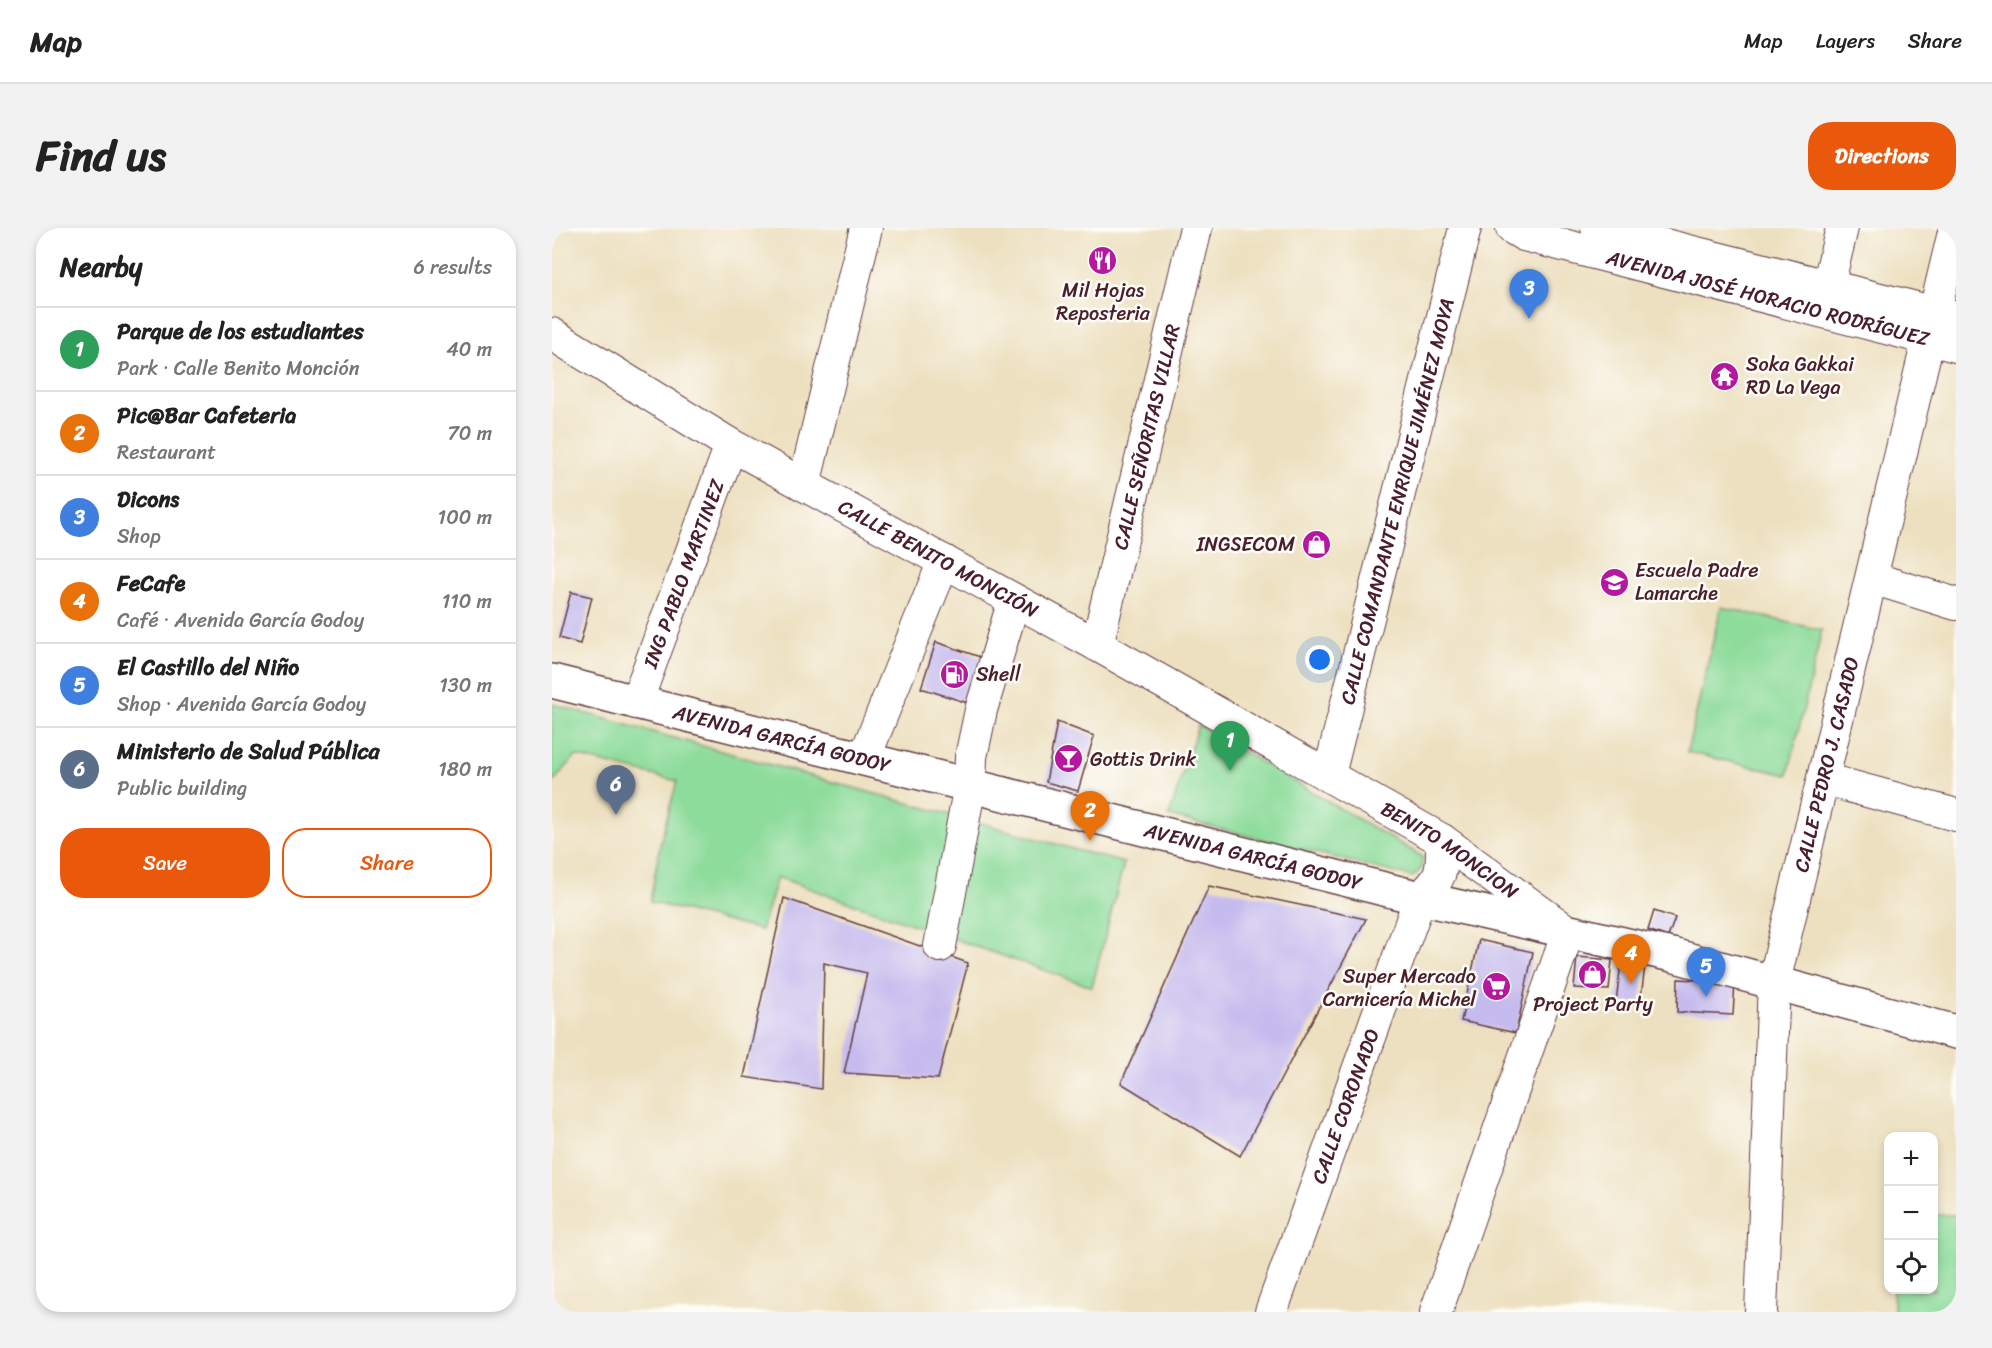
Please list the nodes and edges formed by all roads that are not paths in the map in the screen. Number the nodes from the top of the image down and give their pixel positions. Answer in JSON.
{"nodes":[{"id":1,"x":866,"y":228,"type":"edge"},
{"id":2,"x":1196,"y":228,"type":"edge"},
{"id":3,"x":1465,"y":228,"type":"edge"},
{"id":4,"x":1512,"y":228,"type":"edge"},
{"id":5,"x":1597,"y":228,"type":"edge"},
{"id":6,"x":1842,"y":228,"type":"edge"},
{"id":7,"x":1955,"y":228,"type":"edge"},
{"id":8,"x":1827,"y":286,"type":"junction"},
{"id":9,"x":1944,"y":329,"type":"edge"},
{"id":10,"x":552,"y":334,"type":"edge"},
{"id":11,"x":731,"y":444,"type":"junction"},
{"id":12,"x":804,"y":485,"type":"junction"},
{"id":13,"x":944,"y":561,"type":"junction"},
{"id":14,"x":1872,"y":578,"type":"junction"},
{"id":15,"x":1014,"y":600,"type":"junction"},
{"id":16,"x":1956,"y":604,"type":"edge"},
{"id":17,"x":1097,"y":645,"type":"junction"},
{"id":18,"x":552,"y":681,"type":"edge"},
{"id":19,"x":636,"y":703,"type":"junction"},
{"id":20,"x":864,"y":759,"type":"junction"},
{"id":21,"x":1329,"y":774,"type":"junction"},
{"id":22,"x":1823,"y":779,"type":"junction"},
{"id":23,"x":970,"y":785,"type":"junction"},
{"id":24,"x":1956,"y":815,"type":"edge"},
{"id":25,"x":1442,"y":840,"type":"junction"},
{"id":26,"x":1420,"y":898,"type":"junction"},
{"id":27,"x":1568,"y":932,"type":"junction"},
{"id":28,"x":940,"y":946,"type":"dead end"},
{"id":29,"x":1774,"y":982,"type":"junction"},
{"id":30,"x":1956,"y":1032,"type":"edge"},
{"id":31,"x":1270,"y":1312,"type":"edge"},
{"id":32,"x":1436,"y":1312,"type":"edge"},
{"id":33,"x":1761,"y":1312,"type":"edge"}],
"edges":[{"from":1,"to":12,"type":"street"},
{"from":2,"to":17,"type":"street","name":"CALLE SEÑORITAS VILLAR"},
{"from":3,"to":21,"type":"street","name":"CALLE COMANDANTE ENRIQUE JIMÉNEZ MOYA"},
{"from":4,"to":9,"type":"street","name":"AVENIDA JOSÉ HORACIO RODRÍGUEZ"},
{"from":5,"to":8,"type":"street","name":"AVENIDA JOSÉ HORACIO RODRÍGUEZ"},
{"from":6,"to":8,"type":"street"},
{"from":7,"to":9,"type":"street","name":"CALLE PEDRO J. CASADO"},
{"from":8,"to":9,"type":"street","name":"AVENIDA JOSÉ HORACIO RODRÍGUEZ"},
{"from":9,"to":14,"type":"street","name":"CALLE PEDRO J. CASADO"},
{"from":10,"to":11,"type":"street","name":"CALLE BENITO MONCIÓN"},
{"from":11,"to":12,"type":"street","name":"CALLE BENITO MONCIÓN"},
{"from":11,"to":19,"type":"street","name":"ING PABLO MARTINEZ"},
{"from":12,"to":13,"type":"street","name":"CALLE BENITO MONCIÓN"},
{"from":13,"to":15,"type":"street","name":"CALLE BENITO MONCIÓN"},
{"from":13,"to":20,"type":"street"},
{"from":14,"to":16,"type":"street"},
{"from":14,"to":22,"type":"street","name":"CALLE PEDRO J. CASADO"},
{"from":15,"to":17,"type":"street","name":"CALLE BENITO MONCIÓN"},
{"from":15,"to":23,"type":"street"},
{"from":17,"to":21,"type":"street","name":"CALLE BENITO MONCIÓN"},
{"from":18,"to":19,"type":"main road","name":"AVENIDA GARCÍA GODOY"},
{"from":19,"to":20,"type":"main road","name":"AVENIDA GARCÍA GODOY"},
{"from":20,"to":23,"type":"main road","name":"AVENIDA GARCÍA GODOY"},
{"from":21,"to":25,"type":"street","name":"BENITO MONCION"},
{"from":22,"to":24,"type":"street"},
{"from":22,"to":29,"type":"street","name":"CALLE PEDRO J. CASADO"},
{"from":23,"to":26,"type":"main road","name":"AVENIDA GARCÍA GODOY"},
{"from":23,"to":28,"type":"street"},
{"from":25,"to":26,"type":"street"},
{"from":25,"to":27,"type":"street","name":"BENITO MONCION"},
{"from":26,"to":27,"type":"main road","name":"AVENIDA GARCÍA GODOY"},
{"from":26,"to":31,"type":"street","name":"CALLE CORONADO"},
{"from":27,"to":29,"type":"main road","name":"AVENIDA GARCÍA GODOY"},
{"from":27,"to":32,"type":"street"},
{"from":29,"to":30,"type":"main road","name":"AVENIDA GARCÍA GODOY"},
{"from":29,"to":33,"type":"street","name":"CALLE PEDRO J. CASADO"}]}
